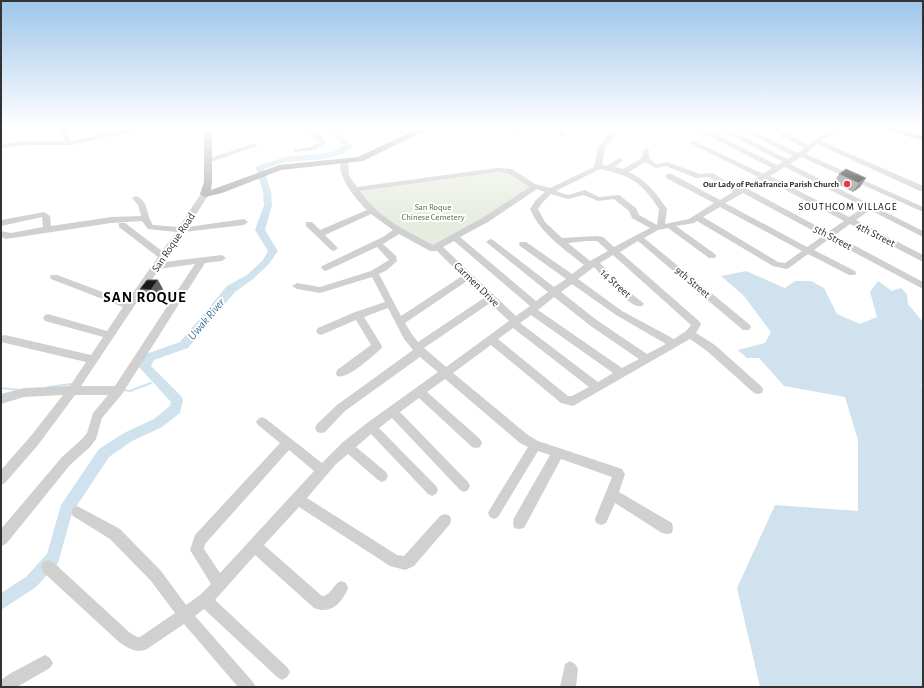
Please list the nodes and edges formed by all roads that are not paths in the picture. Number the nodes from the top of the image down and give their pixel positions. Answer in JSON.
{"nodes":[{"id":1,"x":357,"y":159,"type":"edge"},
{"id":2,"x":600,"y":159,"type":"edge"},
{"id":3,"x":639,"y":159,"type":"edge"},
{"id":4,"x":650,"y":159,"type":"edge"},
{"id":5,"x":728,"y":159,"type":"edge"},
{"id":6,"x":791,"y":159,"type":"edge"},
{"id":7,"x":800,"y":159,"type":"edge"},
{"id":8,"x":806,"y":159,"type":"edge"},
{"id":9,"x":806,"y":159,"type":"edge"},
{"id":10,"x":208,"y":160,"type":"edge"},
{"id":11,"x":619,"y":160,"type":"dead end"},
{"id":12,"x":344,"y":162,"type":"junction"},
{"id":13,"x":599,"y":166,"type":"junction"},
{"id":14,"x":608,"y":169,"type":"junction"},
{"id":15,"x":623,"y":172,"type":"junction"},
{"id":16,"x":669,"y":176,"type":"dead end"},
{"id":17,"x":764,"y":176,"type":"junction"},
{"id":18,"x":535,"y":186,"type":"junction"},
{"id":19,"x":896,"y":188,"type":"junction"},
{"id":20,"x":354,"y":190,"type":"junction"},
{"id":21,"x":740,"y":190,"type":"junction"},
{"id":22,"x":923,"y":190,"type":"edge"},
{"id":23,"x":551,"y":192,"type":"junction"},
{"id":24,"x":205,"y":194,"type":"junction"},
{"id":25,"x":136,"y":198,"type":"dead end"},
{"id":26,"x":720,"y":204,"type":"junction"},
{"id":27,"x":869,"y":207,"type":"junction"},
{"id":28,"x":923,"y":210,"type":"edge"},
{"id":29,"x":372,"y":211,"type":"junction"},
{"id":30,"x":697,"y":217,"type":"junction"},
{"id":31,"x":146,"y":218,"type":"junction"},
{"id":32,"x":849,"y":220,"type":"junction"},
{"id":33,"x":244,"y":222,"type":"dead end"},
{"id":34,"x":1,"y":223,"type":"edge"},
{"id":35,"x":309,"y":224,"type":"dead end"},
{"id":36,"x":122,"y":225,"type":"dead end"},
{"id":37,"x":662,"y":227,"type":"junction"},
{"id":38,"x":47,"y":230,"type":"junction"},
{"id":39,"x":183,"y":230,"type":"junction"},
{"id":40,"x":399,"y":230,"type":"junction"},
{"id":41,"x":1,"y":234,"type":"edge"},
{"id":42,"x":319,"y":234,"type":"junction"},
{"id":43,"x":923,"y":234,"type":"edge"},
{"id":44,"x":830,"y":235,"type":"junction"},
{"id":45,"x":455,"y":237,"type":"junction"},
{"id":46,"x":639,"y":238,"type":"junction"},
{"id":47,"x":560,"y":241,"type":"junction"},
{"id":48,"x":490,"y":242,"type":"dead end"},
{"id":49,"x":378,"y":243,"type":"junction"},
{"id":50,"x":522,"y":244,"type":"dead end"},
{"id":51,"x":438,"y":247,"type":"junction"},
{"id":52,"x":334,"y":248,"type":"dead end"},
{"id":53,"x":807,"y":250,"type":"junction"},
{"id":54,"x":614,"y":251,"type":"junction"},
{"id":55,"x":712,"y":256,"type":"dead end"},
{"id":56,"x":164,"y":257,"type":"junction"},
{"id":57,"x":222,"y":258,"type":"dead end"},
{"id":58,"x":923,"y":259,"type":"edge"},
{"id":59,"x":202,"y":260,"type":"junction"},
{"id":60,"x":592,"y":263,"type":"junction"},
{"id":61,"x":158,"y":266,"type":"junction"},
{"id":62,"x":325,"y":268,"type":"dead end"},
{"id":63,"x":374,"y":273,"type":"junction"},
{"id":64,"x":852,"y":273,"type":"dead end"},
{"id":65,"x":469,"y":276,"type":"junction"},
{"id":66,"x":54,"y":277,"type":"dead end"},
{"id":67,"x":571,"y":279,"type":"junction"},
{"id":68,"x":297,"y":286,"type":"dead end"},
{"id":69,"x":923,"y":286,"type":"edge"},
{"id":70,"x":554,"y":292,"type":"junction"},
{"id":71,"x":490,"y":298,"type":"junction"},
{"id":72,"x":390,"y":304,"type":"junction"},
{"id":73,"x":639,"y":304,"type":"dead end"},
{"id":74,"x":130,"y":306,"type":"junction"},
{"id":75,"x":533,"y":308,"type":"junction"},
{"id":76,"x":358,"y":314,"type":"junction"},
{"id":77,"x":48,"y":318,"type":"dead end"},
{"id":78,"x":400,"y":322,"type":"junction"},
{"id":79,"x":515,"y":322,"type":"junction"},
{"id":80,"x":746,"y":327,"type":"dead end"},
{"id":81,"x":321,"y":331,"type":"dead end"},
{"id":82,"x":689,"y":334,"type":"junction"},
{"id":83,"x":110,"y":335,"type":"junction"},
{"id":84,"x":4,"y":339,"type":"dead end"},
{"id":85,"x":491,"y":339,"type":"junction"},
{"id":86,"x":674,"y":344,"type":"junction"},
{"id":87,"x":418,"y":350,"type":"junction"},
{"id":88,"x":647,"y":359,"type":"junction"},
{"id":89,"x":93,"y":360,"type":"junction"},
{"id":90,"x":341,"y":373,"type":"dead end"},
{"id":91,"x":446,"y":373,"type":"junction"},
{"id":92,"x":621,"y":373,"type":"junction"},
{"id":93,"x":597,"y":387,"type":"junction"},
{"id":94,"x":73,"y":390,"type":"junction"},
{"id":95,"x":758,"y":390,"type":"dead end"},
{"id":96,"x":118,"y":392,"type":"junction"},
{"id":97,"x":420,"y":392,"type":"junction"},
{"id":98,"x":1,"y":399,"type":"edge"},
{"id":99,"x":393,"y":412,"type":"junction"},
{"id":100,"x":262,"y":422,"type":"dead end"},
{"id":101,"x":371,"y":427,"type":"junction"},
{"id":102,"x":321,"y":428,"type":"dead end"},
{"id":103,"x":288,"y":443,"type":"junction"},
{"id":104,"x":476,"y":444,"type":"dead end"},
{"id":105,"x":535,"y":445,"type":"junction"},
{"id":106,"x":347,"y":446,"type":"junction"},
{"id":107,"x":558,"y":453,"type":"junction"},
{"id":108,"x":322,"y":470,"type":"junction"},
{"id":109,"x":382,"y":476,"type":"dead end"},
{"id":110,"x":1,"y":479,"type":"edge"},
{"id":111,"x":464,"y":486,"type":"dead end"},
{"id":112,"x":432,"y":490,"type":"dead end"},
{"id":113,"x":612,"y":495,"type":"junction"},
{"id":114,"x":298,"y":500,"type":"junction"},
{"id":115,"x":77,"y":512,"type":"dead end"},
{"id":116,"x":494,"y":513,"type":"dead end"},
{"id":117,"x":601,"y":519,"type":"dead end"},
{"id":118,"x":445,"y":520,"type":"dead end"},
{"id":119,"x":519,"y":523,"type":"dead end"},
{"id":120,"x":667,"y":528,"type":"dead end"},
{"id":121,"x":1,"y":539,"type":"edge"},
{"id":122,"x":255,"y":546,"type":"junction"},
{"id":123,"x":48,"y":567,"type":"dead end"},
{"id":124,"x":219,"y":584,"type":"junction"},
{"id":125,"x":342,"y":588,"type":"dead end"},
{"id":126,"x":204,"y":600,"type":"junction"},
{"id":127,"x":185,"y":615,"type":"junction"},
{"id":128,"x":45,"y":663,"type":"dead end"},
{"id":129,"x":570,"y":669,"type":"dead end"},
{"id":130,"x":282,"y":672,"type":"dead end"},
{"id":131,"x":4,"y":687,"type":"edge"},
{"id":132,"x":248,"y":687,"type":"edge"},
{"id":133,"x":568,"y":687,"type":"edge"}],
"edges":[{"from":1,"to":12,"type":"main road"},
{"from":2,"to":13,"type":"street"},
{"from":3,"to":15,"type":"street","name":"5th Street"},
{"from":4,"to":21,"type":"street","name":"5th Street"},
{"from":5,"to":17,"type":"street","name":"4th Street"},
{"from":6,"to":17,"type":"street"},
{"from":7,"to":27,"type":"street"},
{"from":8,"to":19,"type":"street"},
{"from":9,"to":19,"type":"street"},
{"from":10,"to":24,"type":"main road"},
{"from":11,"to":14,"type":"street"},
{"from":12,"to":20,"type":"street"},
{"from":12,"to":24,"type":"main road"},
{"from":13,"to":14,"type":"street"},
{"from":13,"to":23,"type":"street"},
{"from":14,"to":15,"type":"street"},
{"from":15,"to":37,"type":"street"},
{"from":16,"to":26,"type":"street"},
{"from":17,"to":21,"type":"street"},
{"from":17,"to":32,"type":"street","name":"4th Street"},
{"from":18,"to":20,"type":"street"},
{"from":18,"to":23,"type":"street"},
{"from":18,"to":45,"type":"street"},
{"from":19,"to":22,"type":"street"},
{"from":19,"to":28,"type":"street"},
{"from":20,"to":29,"type":"street"},
{"from":21,"to":26,"type":"street"},
{"from":21,"to":44,"type":"street","name":"5th Street"},
{"from":23,"to":37,"type":"street"},
{"from":23,"to":47,"type":"street","name":"14 Street"},
{"from":24,"to":39,"type":"street","name":"San Roque Road"},
{"from":25,"to":31,"type":"street"},
{"from":26,"to":30,"type":"street"},
{"from":26,"to":53,"type":"street"},
{"from":27,"to":32,"type":"street"},
{"from":27,"to":43,"type":"street"},
{"from":29,"to":40,"type":"street"},
{"from":29,"to":42,"type":"street"},
{"from":30,"to":37,"type":"street"},
{"from":30,"to":53,"type":"street"},
{"from":31,"to":38,"type":"street"},
{"from":31,"to":39,"type":"street"},
{"from":32,"to":44,"type":"street"},
{"from":32,"to":58,"type":"street","name":"4th Street"},
{"from":33,"to":39,"type":"street"},
{"from":34,"to":38,"type":"street"},
{"from":35,"to":42,"type":"street"},
{"from":36,"to":56,"type":"street"},
{"from":37,"to":46,"type":"street"},
{"from":37,"to":55,"type":"street"},
{"from":38,"to":41,"type":"street"},
{"from":39,"to":56,"type":"street","name":"San Roque Road"},
{"from":40,"to":49,"type":"street"},
{"from":40,"to":51,"type":"street"},
{"from":42,"to":52,"type":"street"},
{"from":44,"to":53,"type":"street"},
{"from":44,"to":69,"type":"street","name":"5th Street"},
{"from":45,"to":51,"type":"street"},
{"from":45,"to":75,"type":"street"},
{"from":46,"to":54,"type":"street"},
{"from":46,"to":80,"type":"street","name":"9th Street"},
{"from":47,"to":54,"type":"street"},
{"from":47,"to":60,"type":"street","name":"14 Street"},
{"from":48,"to":70,"type":"street"},
{"from":49,"to":62,"type":"street"},
{"from":49,"to":63,"type":"street"},
{"from":50,"to":67,"type":"street"},
{"from":51,"to":65,"type":"street","name":"Carmen Drive"},
{"from":53,"to":64,"type":"street"},
{"from":54,"to":60,"type":"street"},
{"from":54,"to":82,"type":"street"},
{"from":56,"to":61,"type":"street","name":"San Roque Road"},
{"from":57,"to":59,"type":"street"},
{"from":59,"to":61,"type":"street"},
{"from":59,"to":96,"type":"street"},
{"from":60,"to":67,"type":"street"},
{"from":60,"to":73,"type":"street","name":"14 Street"},
{"from":61,"to":74,"type":"street","name":"San Roque Road"},
{"from":63,"to":68,"type":"street"},
{"from":63,"to":72,"type":"street"},
{"from":65,"to":71,"type":"street","name":"Carmen Drive"},
{"from":65,"to":78,"type":"street"},
{"from":66,"to":74,"type":"street"},
{"from":67,"to":70,"type":"street"},
{"from":67,"to":86,"type":"street"},
{"from":70,"to":75,"type":"street"},
{"from":70,"to":88,"type":"street"},
{"from":71,"to":79,"type":"street","name":"Carmen Drive"},
{"from":71,"to":87,"type":"street"},
{"from":72,"to":76,"type":"street"},
{"from":72,"to":78,"type":"street"},
{"from":74,"to":83,"type":"street","name":"San Roque Road"},
{"from":75,"to":79,"type":"street"},
{"from":75,"to":92,"type":"street"},
{"from":76,"to":81,"type":"street"},
{"from":76,"to":90,"type":"street"},
{"from":77,"to":83,"type":"street"},
{"from":78,"to":87,"type":"street"},
{"from":79,"to":85,"type":"street"},
{"from":79,"to":93,"type":"street","name":"Carmen Drive"},
{"from":82,"to":86,"type":"street"},
{"from":82,"to":95,"type":"street"},
{"from":83,"to":89,"type":"street","name":"San Roque Road"},
{"from":84,"to":89,"type":"street"},
{"from":85,"to":91,"type":"street"},
{"from":85,"to":93,"type":"street"},
{"from":86,"to":88,"type":"street"},
{"from":87,"to":91,"type":"street"},
{"from":87,"to":102,"type":"street"},
{"from":88,"to":92,"type":"street"},
{"from":89,"to":94,"type":"street","name":"San Roque Road"},
{"from":91,"to":97,"type":"street"},
{"from":91,"to":105,"type":"street"},
{"from":92,"to":93,"type":"street"},
{"from":94,"to":96,"type":"street"},
{"from":94,"to":98,"type":"street"},
{"from":94,"to":110,"type":"street","name":"San Roque Road"},
{"from":96,"to":121,"type":"street"},
{"from":97,"to":99,"type":"street"},
{"from":97,"to":104,"type":"street"},
{"from":99,"to":101,"type":"street"},
{"from":99,"to":111,"type":"street"},
{"from":100,"to":103,"type":"street"},
{"from":101,"to":106,"type":"street"},
{"from":101,"to":112,"type":"street"},
{"from":103,"to":108,"type":"street"},
{"from":103,"to":124,"type":"street"},
{"from":105,"to":107,"type":"street"},
{"from":105,"to":116,"type":"street"},
{"from":106,"to":108,"type":"street"},
{"from":106,"to":109,"type":"street"},
{"from":107,"to":113,"type":"street"},
{"from":107,"to":119,"type":"street"},
{"from":108,"to":114,"type":"street"},
{"from":113,"to":117,"type":"street"},
{"from":113,"to":120,"type":"street"},
{"from":114,"to":118,"type":"street"},
{"from":114,"to":122,"type":"street"},
{"from":115,"to":127,"type":"street"},
{"from":122,"to":124,"type":"street"},
{"from":122,"to":125,"type":"street"},
{"from":123,"to":127,"type":"street"},
{"from":124,"to":126,"type":"street"},
{"from":126,"to":127,"type":"street"},
{"from":126,"to":130,"type":"street"},
{"from":127,"to":132,"type":"street"},
{"from":128,"to":131,"type":"street"},
{"from":129,"to":133,"type":"street"}]}
